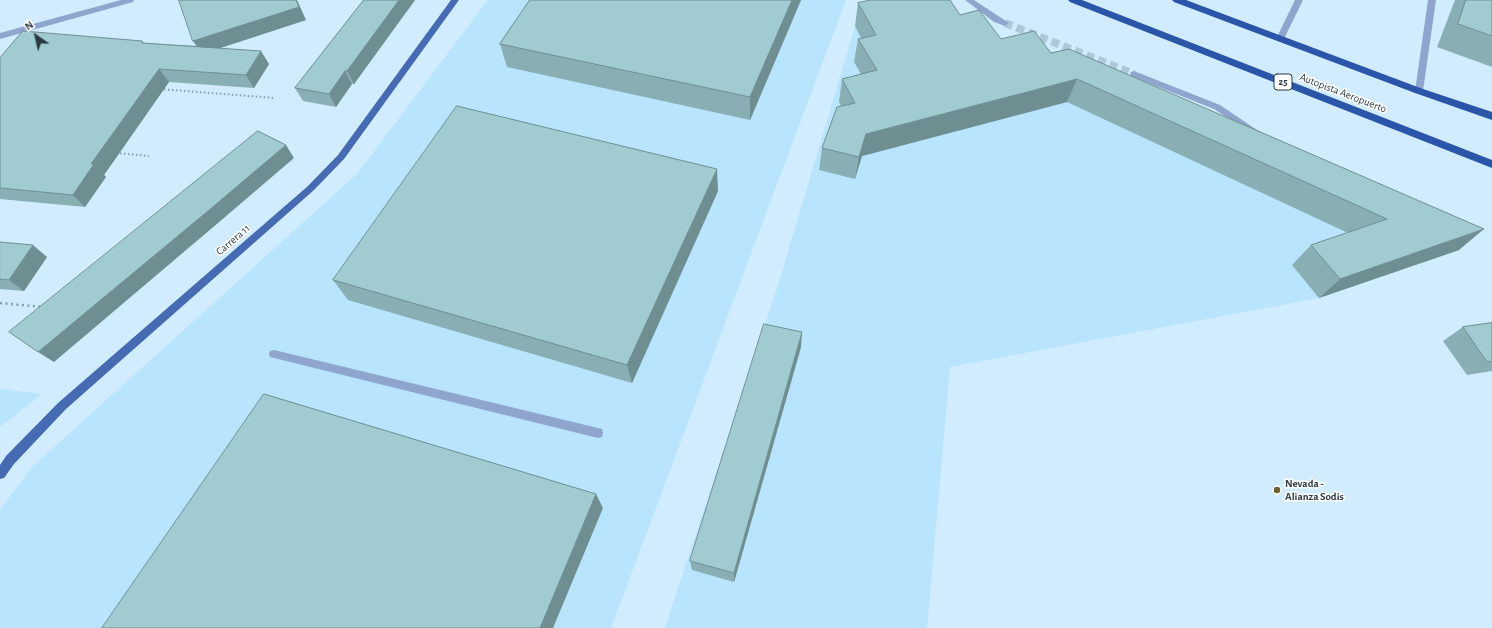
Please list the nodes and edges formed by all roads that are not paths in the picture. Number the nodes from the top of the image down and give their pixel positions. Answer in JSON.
{"nodes":[{"id":1,"x":130,"y":0,"type":"edge"},
{"id":2,"x":455,"y":0,"type":"edge"},
{"id":3,"x":969,"y":0,"type":"edge"},
{"id":4,"x":1074,"y":0,"type":"edge"},
{"id":5,"x":1177,"y":0,"type":"edge"},
{"id":6,"x":1299,"y":0,"type":"edge"},
{"id":7,"x":1432,"y":0,"type":"edge"},
{"id":8,"x":1005,"y":23,"type":"tunnel mouth"},
{"id":9,"x":0,"y":36,"type":"edge"},
{"id":10,"x":1280,"y":39,"type":"junction"},
{"id":11,"x":1134,"y":74,"type":"tunnel mouth"},
{"id":12,"x":1419,"y":91,"type":"junction"},
{"id":13,"x":1492,"y":116,"type":"edge"},
{"id":14,"x":1264,"y":137,"type":"edge"},
{"id":15,"x":1492,"y":164,"type":"edge"},
{"id":16,"x":274,"y":354,"type":"dead end"},
{"id":17,"x":598,"y":433,"type":"dead end"},
{"id":18,"x":0,"y":474,"type":"edge"}],
"edges":[{"from":1,"to":9,"type":"street"},
{"from":2,"to":18,"type":"main road","name":"Carrera 11"},
{"from":3,"to":8,"type":"street"},
{"from":4,"to":15,"type":"highway","name":"Autopista Aeropuerto","number":"25"},
{"from":5,"to":10,"type":"highway"},
{"from":6,"to":10,"type":"street"},
{"from":7,"to":12,"type":"street"},
{"from":10,"to":12,"type":"highway"},
{"from":11,"to":14,"type":"street"},
{"from":12,"to":13,"type":"highway"},
{"from":16,"to":17,"type":"street"}]}
